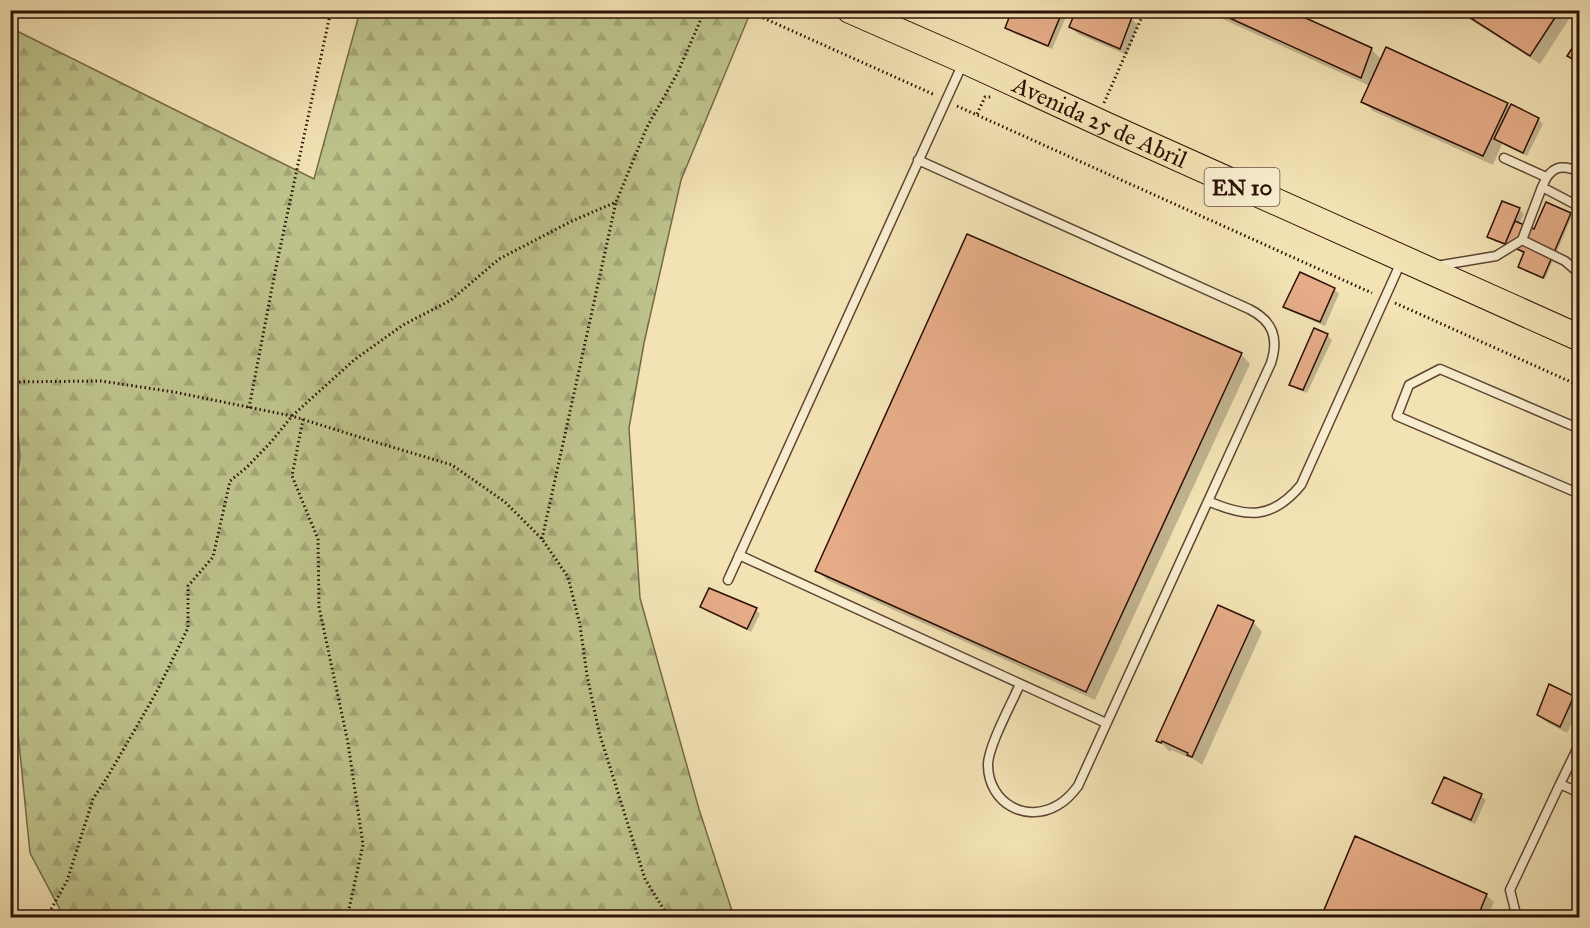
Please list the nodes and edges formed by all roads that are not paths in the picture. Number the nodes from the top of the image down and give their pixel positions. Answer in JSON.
{"nodes":[{"id":1,"x":850,"y":10,"type":"edge"},
{"id":2,"x":964,"y":60,"type":"junction"},
{"id":3,"x":1503,"y":158,"type":"dead end"},
{"id":4,"x":918,"y":160,"type":"junction"},
{"id":5,"x":1580,"y":172,"type":"edge"},
{"id":6,"x":1546,"y":177,"type":"junction"},
{"id":7,"x":1542,"y":187,"type":"junction"},
{"id":8,"x":1580,"y":207,"type":"edge"},
{"id":9,"x":1522,"y":240,"type":"junction"},
{"id":10,"x":1412,"y":263,"type":"junction"},
{"id":11,"x":1580,"y":274,"type":"edge"},
{"id":12,"x":1580,"y":338,"type":"edge"},
{"id":13,"x":1580,"y":429,"type":"edge"},
{"id":14,"x":1580,"y":494,"type":"edge"},
{"id":15,"x":1208,"y":501,"type":"junction"},
{"id":16,"x":739,"y":555,"type":"junction"},
{"id":17,"x":728,"y":580,"type":"dead end"},
{"id":18,"x":1020,"y":684,"type":"junction"},
{"id":19,"x":1106,"y":723,"type":"junction"},
{"id":20,"x":1580,"y":742,"type":"edge"},
{"id":21,"x":1560,"y":784,"type":"junction"},
{"id":22,"x":1580,"y":793,"type":"edge"},
{"id":23,"x":1517,"y":918,"type":"edge"}],
"edges":[{"from":1,"to":2,"type":"main road","name":"Avenida 25 de Abril","number":"EN 10"},
{"from":2,"to":4,"type":"lane"},
{"from":2,"to":10,"type":"main road","name":"Avenida 25 de Abril","number":"EN 10"},
{"from":3,"to":6,"type":"lane"},
{"from":4,"to":15,"type":"lane"},
{"from":4,"to":16,"type":"lane"},
{"from":5,"to":6,"type":"lane"},
{"from":6,"to":7,"type":"lane"},
{"from":7,"to":8,"type":"lane"},
{"from":7,"to":9,"type":"lane"},
{"from":9,"to":10,"type":"lane"},
{"from":9,"to":11,"type":"lane"},
{"from":10,"to":12,"type":"main road","name":"Avenida 25 de Abril","number":"EN 10"},
{"from":10,"to":15,"type":"lane"},
{"from":13,"to":14,"type":"lane"},
{"from":15,"to":19,"type":"lane"},
{"from":16,"to":17,"type":"lane"},
{"from":16,"to":18,"type":"lane"},
{"from":18,"to":19,"type":"lane"},
{"from":18,"to":19,"type":"lane"},
{"from":20,"to":21,"type":"lane"},
{"from":21,"to":22,"type":"lane"},
{"from":21,"to":23,"type":"lane"}]}
